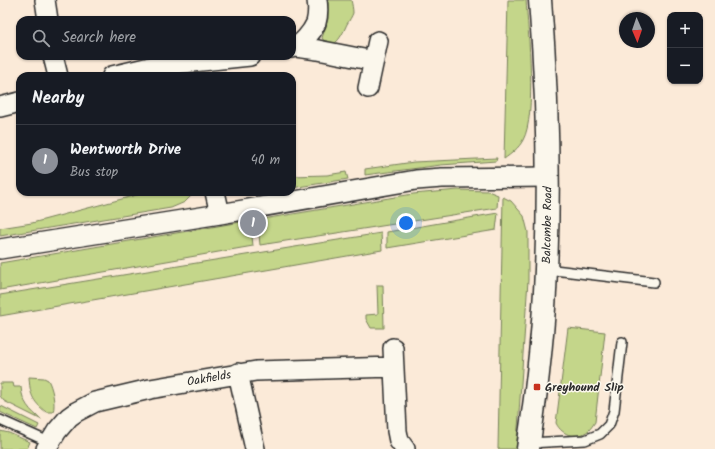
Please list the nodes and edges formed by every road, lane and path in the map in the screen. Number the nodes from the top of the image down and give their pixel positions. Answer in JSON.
{"nodes":[{"id":1,"x":45,"y":0,"type":"edge"},
{"id":2,"x":317,"y":0,"type":"edge"},
{"id":3,"x":540,"y":0,"type":"edge"},
{"id":4,"x":47,"y":16,"type":"edge"},
{"id":5,"x":378,"y":41,"type":"dead end"},
{"id":6,"x":296,"y":46,"type":"edge"},
{"id":7,"x":296,"y":48,"type":"edge"},
{"id":8,"x":54,"y":60,"type":"edge"},
{"id":9,"x":233,"y":60,"type":"edge"},
{"id":10,"x":374,"y":61,"type":"junction"},
{"id":11,"x":194,"y":69,"type":"edge"},
{"id":12,"x":57,"y":72,"type":"edge"},
{"id":13,"x":129,"y":72,"type":"edge"},
{"id":14,"x":368,"y":88,"type":"dead end"},
{"id":15,"x":16,"y":103,"type":"edge"},
{"id":16,"x":0,"y":107,"type":"edge"},
{"id":17,"x":547,"y":177,"type":"junction"},
{"id":18,"x":216,"y":196,"type":"edge"},
{"id":19,"x":220,"y":214,"type":"junction"},
{"id":20,"x":0,"y":249,"type":"edge"},
{"id":21,"x":546,"y":269,"type":"junction"},
{"id":22,"x":654,"y":282,"type":"dead end"},
{"id":23,"x":622,"y":342,"type":"dead end"},
{"id":24,"x":393,"y":348,"type":"dead end"},
{"id":25,"x":394,"y":367,"type":"junction"},
{"id":26,"x":238,"y":373,"type":"junction"},
{"id":27,"x":0,"y":420,"type":"edge"},
{"id":28,"x":47,"y":446,"type":"edge"},
{"id":29,"x":528,"y":446,"type":"edge"},
{"id":30,"x":255,"y":449,"type":"edge"},
{"id":31,"x":405,"y":449,"type":"edge"}],
"edges":[{"from":1,"to":4,"type":"street"},
{"from":2,"to":6,"type":"street"},
{"from":3,"to":17,"type":"main road","name":"Balcombe Road"},
{"from":5,"to":10,"type":"street"},
{"from":7,"to":10,"type":"street"},
{"from":8,"to":12,"type":"street"},
{"from":9,"to":11,"type":"street"},
{"from":10,"to":14,"type":"street"},
{"from":11,"to":13,"type":"street"},
{"from":15,"to":16,"type":"street"},
{"from":17,"to":19,"type":"street"},
{"from":17,"to":21,"type":"main road","name":"Balcombe Road"},
{"from":18,"to":19,"type":"street"},
{"from":19,"to":20,"type":"street"},
{"from":21,"to":22,"type":"lane"},
{"from":21,"to":29,"type":"main road","name":"Balcombe Road"},
{"from":23,"to":29,"type":"lane"},
{"from":24,"to":25,"type":"street"},
{"from":25,"to":26,"type":"street","name":"Oakfields"},
{"from":25,"to":31,"type":"street"},
{"from":26,"to":28,"type":"street","name":"Oakfields"},
{"from":26,"to":30,"type":"street"},
{"from":27,"to":28,"type":"lane"}]}
